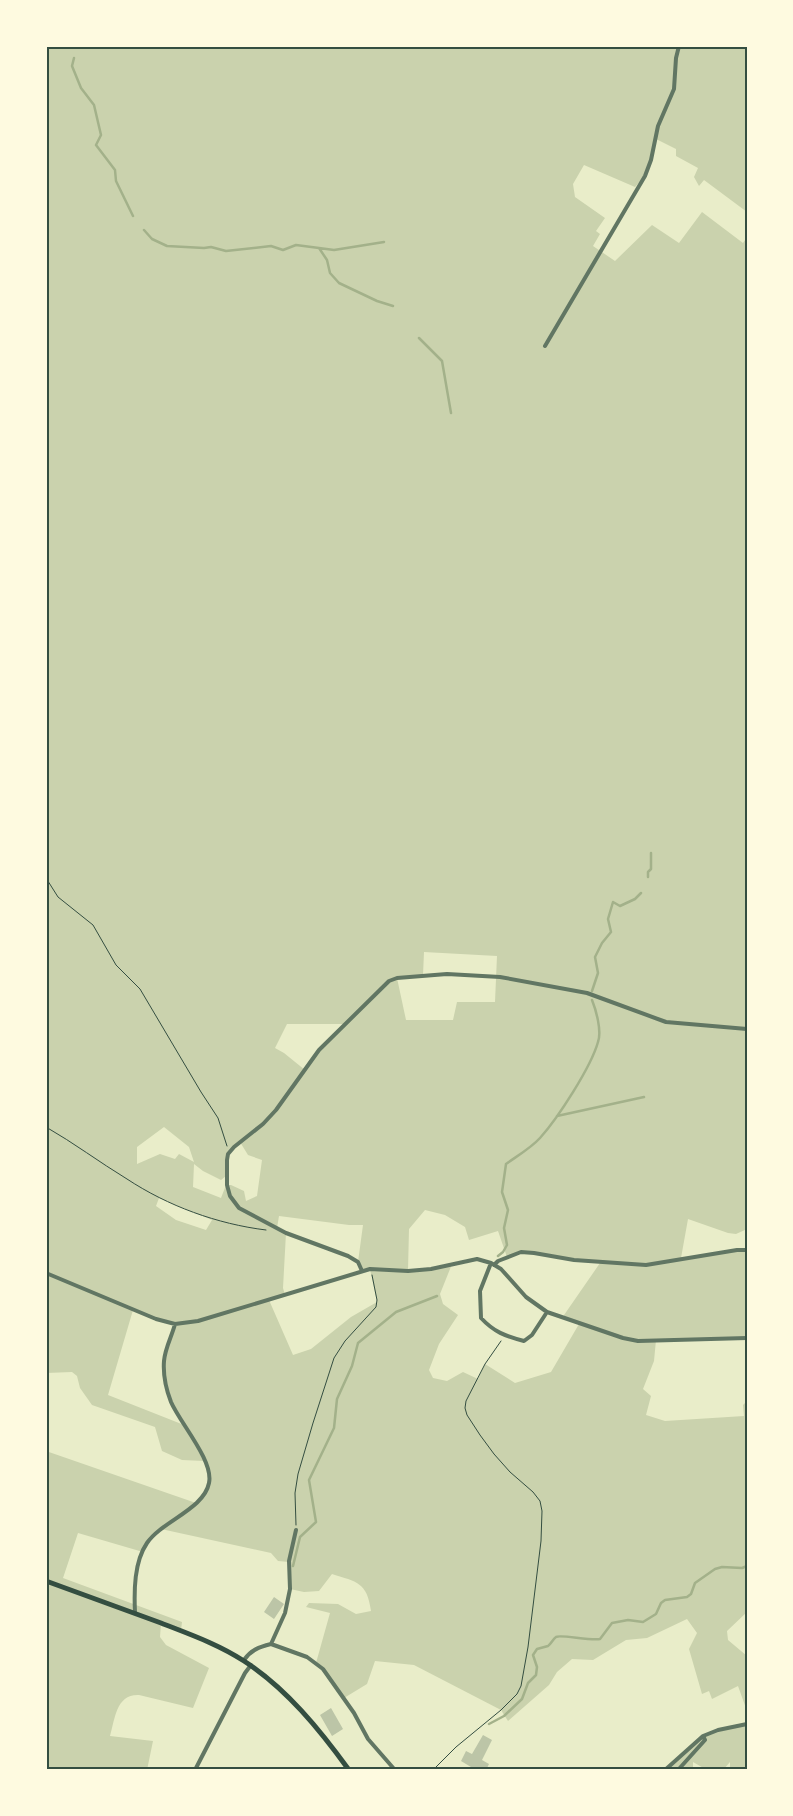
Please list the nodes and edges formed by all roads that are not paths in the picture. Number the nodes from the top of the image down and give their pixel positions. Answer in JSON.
{"nodes":[{"id":1,"x":680,"y":46,"type":"edge"},
{"id":2,"x":545,"y":346,"type":"dead end"},
{"id":3,"x":747,"y":1029,"type":"edge"},
{"id":4,"x":747,"y":1250,"type":"edge"},
{"id":5,"x":493,"y":1264,"type":"junction"},
{"id":6,"x":362,"y":1271,"type":"junction"},
{"id":7,"x":46,"y":1273,"type":"edge"},
{"id":8,"x":547,"y":1312,"type":"junction"},
{"id":9,"x":175,"y":1324,"type":"junction"},
{"id":10,"x":747,"y":1338,"type":"edge"},
{"id":11,"x":296,"y":1530,"type":"road end"},
{"id":12,"x":46,"y":1581,"type":"edge"},
{"id":13,"x":136,"y":1614,"type":"junction"},
{"id":14,"x":271,"y":1644,"type":"junction"},
{"id":15,"x":244,"y":1660,"type":"junction"},
{"id":16,"x":251,"y":1666,"type":"junction"},
{"id":17,"x":747,"y":1724,"type":"edge"},
{"id":18,"x":703,"y":1736,"type":"junction"},
{"id":19,"x":196,"y":1768,"type":"edge"},
{"id":20,"x":200,"y":1770,"type":"edge"},
{"id":21,"x":349,"y":1770,"type":"edge"},
{"id":22,"x":395,"y":1770,"type":"edge"},
{"id":23,"x":665,"y":1770,"type":"edge"},
{"id":24,"x":678,"y":1770,"type":"edge"}],
"edges":[{"from":1,"to":2,"type":"street"},
{"from":3,"to":6,"type":"street"},
{"from":4,"to":5,"type":"street"},
{"from":5,"to":6,"type":"street"},
{"from":5,"to":8,"type":"street"},
{"from":5,"to":8,"type":"street"},
{"from":6,"to":9,"type":"street"},
{"from":7,"to":9,"type":"street"},
{"from":8,"to":10,"type":"street"},
{"from":9,"to":13,"type":"street"},
{"from":11,"to":14,"type":"street"},
{"from":12,"to":13,"type":"main road"},
{"from":13,"to":15,"type":"main road"},
{"from":14,"to":15,"type":"street"},
{"from":14,"to":22,"type":"street"},
{"from":15,"to":16,"type":"main road"},
{"from":16,"to":19,"type":"street"},
{"from":16,"to":21,"type":"main road"},
{"from":17,"to":18,"type":"street"},
{"from":18,"to":23,"type":"street"},
{"from":18,"to":24,"type":"street"},
{"from":19,"to":20,"type":"street"}]}
